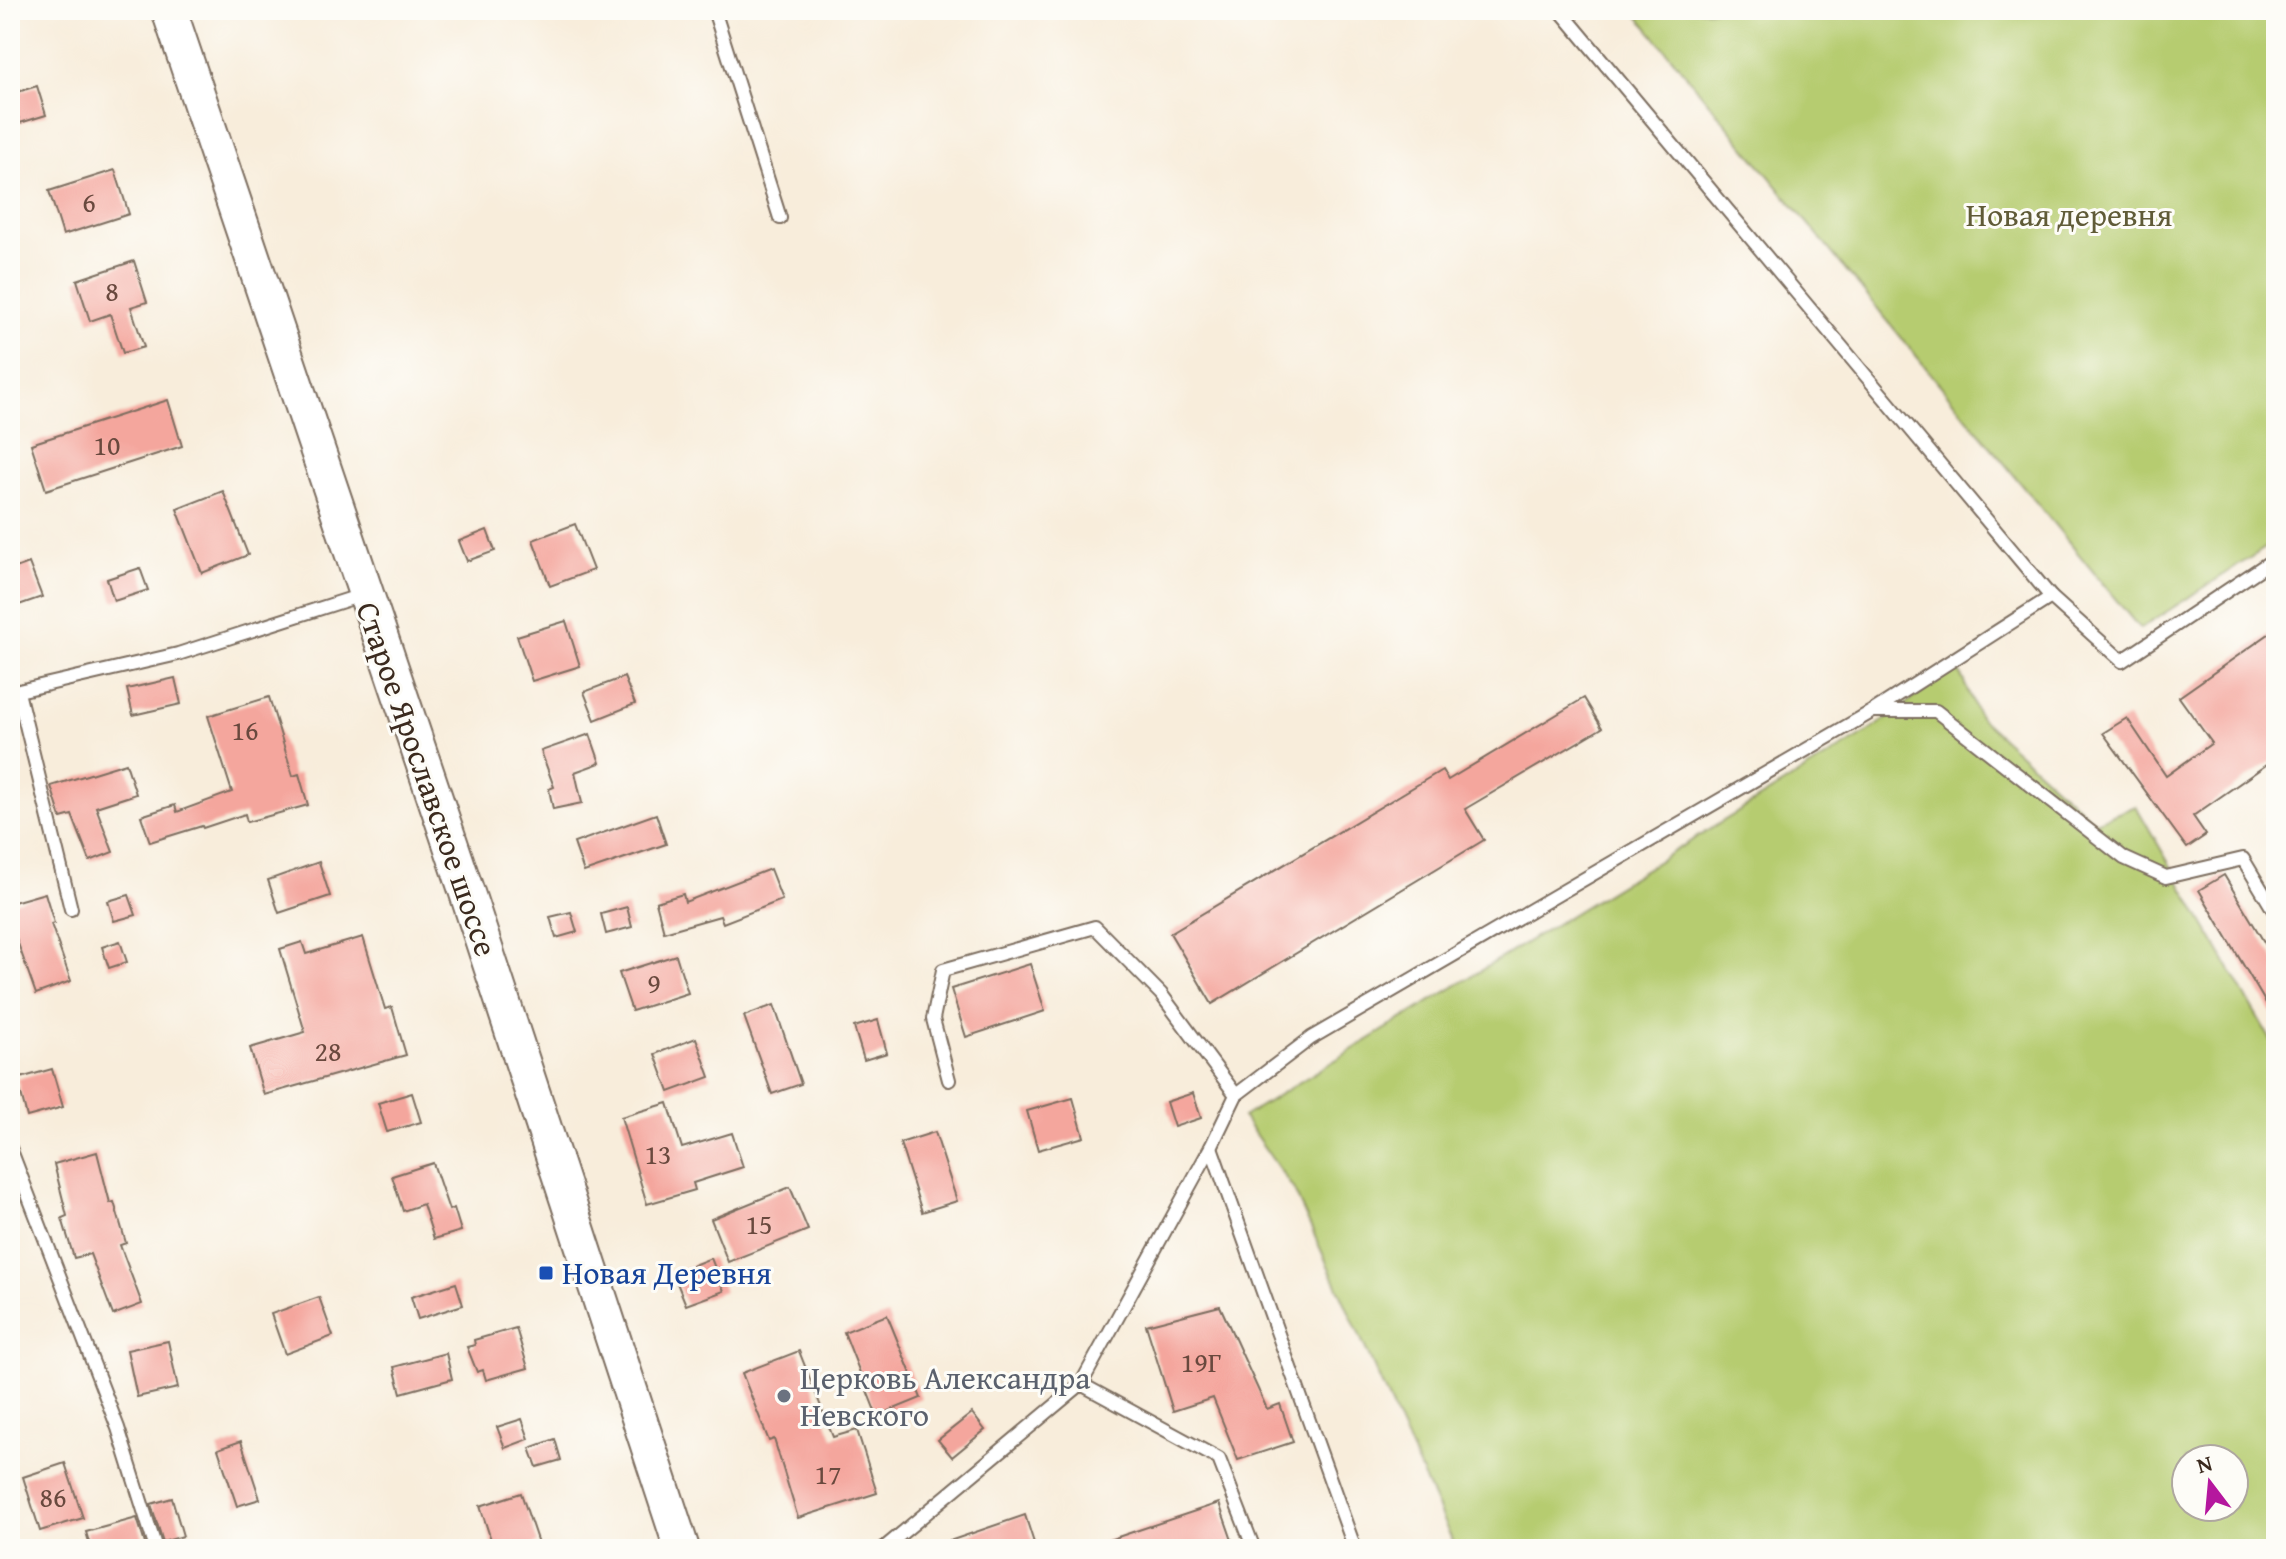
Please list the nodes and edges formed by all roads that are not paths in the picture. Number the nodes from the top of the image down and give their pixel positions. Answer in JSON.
{"nodes":[{"id":1,"x":169,"y":10,"type":"edge"},
{"id":2,"x":714,"y":10,"type":"edge"},
{"id":3,"x":1560,"y":10,"type":"edge"},
{"id":4,"x":780,"y":218,"type":"dead end"},
{"id":5,"x":2276,"y":558,"type":"edge"},
{"id":6,"x":365,"y":594,"type":"junction"},
{"id":7,"x":2051,"y":597,"type":"junction"},
{"id":8,"x":14,"y":693,"type":"edge"},
{"id":9,"x":1873,"y":711,"type":"junction"},
{"id":10,"x":71,"y":909,"type":"dead end"},
{"id":11,"x":2276,"y":914,"type":"edge"},
{"id":12,"x":949,"y":1080,"type":"dead end"},
{"id":13,"x":1236,"y":1095,"type":"junction"},
{"id":14,"x":1211,"y":1147,"type":"junction"},
{"id":15,"x":10,"y":1148,"type":"edge"},
{"id":16,"x":1081,"y":1384,"type":"junction"},
{"id":17,"x":156,"y":1549,"type":"edge"},
{"id":18,"x":682,"y":1549,"type":"edge"},
{"id":19,"x":883,"y":1549,"type":"edge"},
{"id":20,"x":1254,"y":1549,"type":"edge"},
{"id":21,"x":1355,"y":1549,"type":"edge"}],
"edges":[{"from":1,"to":6,"type":"main road","name":"Старое Ярославское шоссе"},
{"from":2,"to":4,"type":"lane"},
{"from":3,"to":7,"type":"lane"},
{"from":5,"to":7,"type":"lane"},
{"from":6,"to":8,"type":"lane"},
{"from":6,"to":18,"type":"main road","name":"Старое Ярославское шоссе"},
{"from":7,"to":9,"type":"lane"},
{"from":8,"to":10,"type":"lane"},
{"from":9,"to":11,"type":"lane"},
{"from":9,"to":13,"type":"lane"},
{"from":12,"to":13,"type":"lane"},
{"from":13,"to":14,"type":"lane"},
{"from":14,"to":16,"type":"lane"},
{"from":14,"to":21,"type":"lane"},
{"from":15,"to":17,"type":"lane"},
{"from":16,"to":19,"type":"lane"},
{"from":16,"to":20,"type":"lane"}]}
